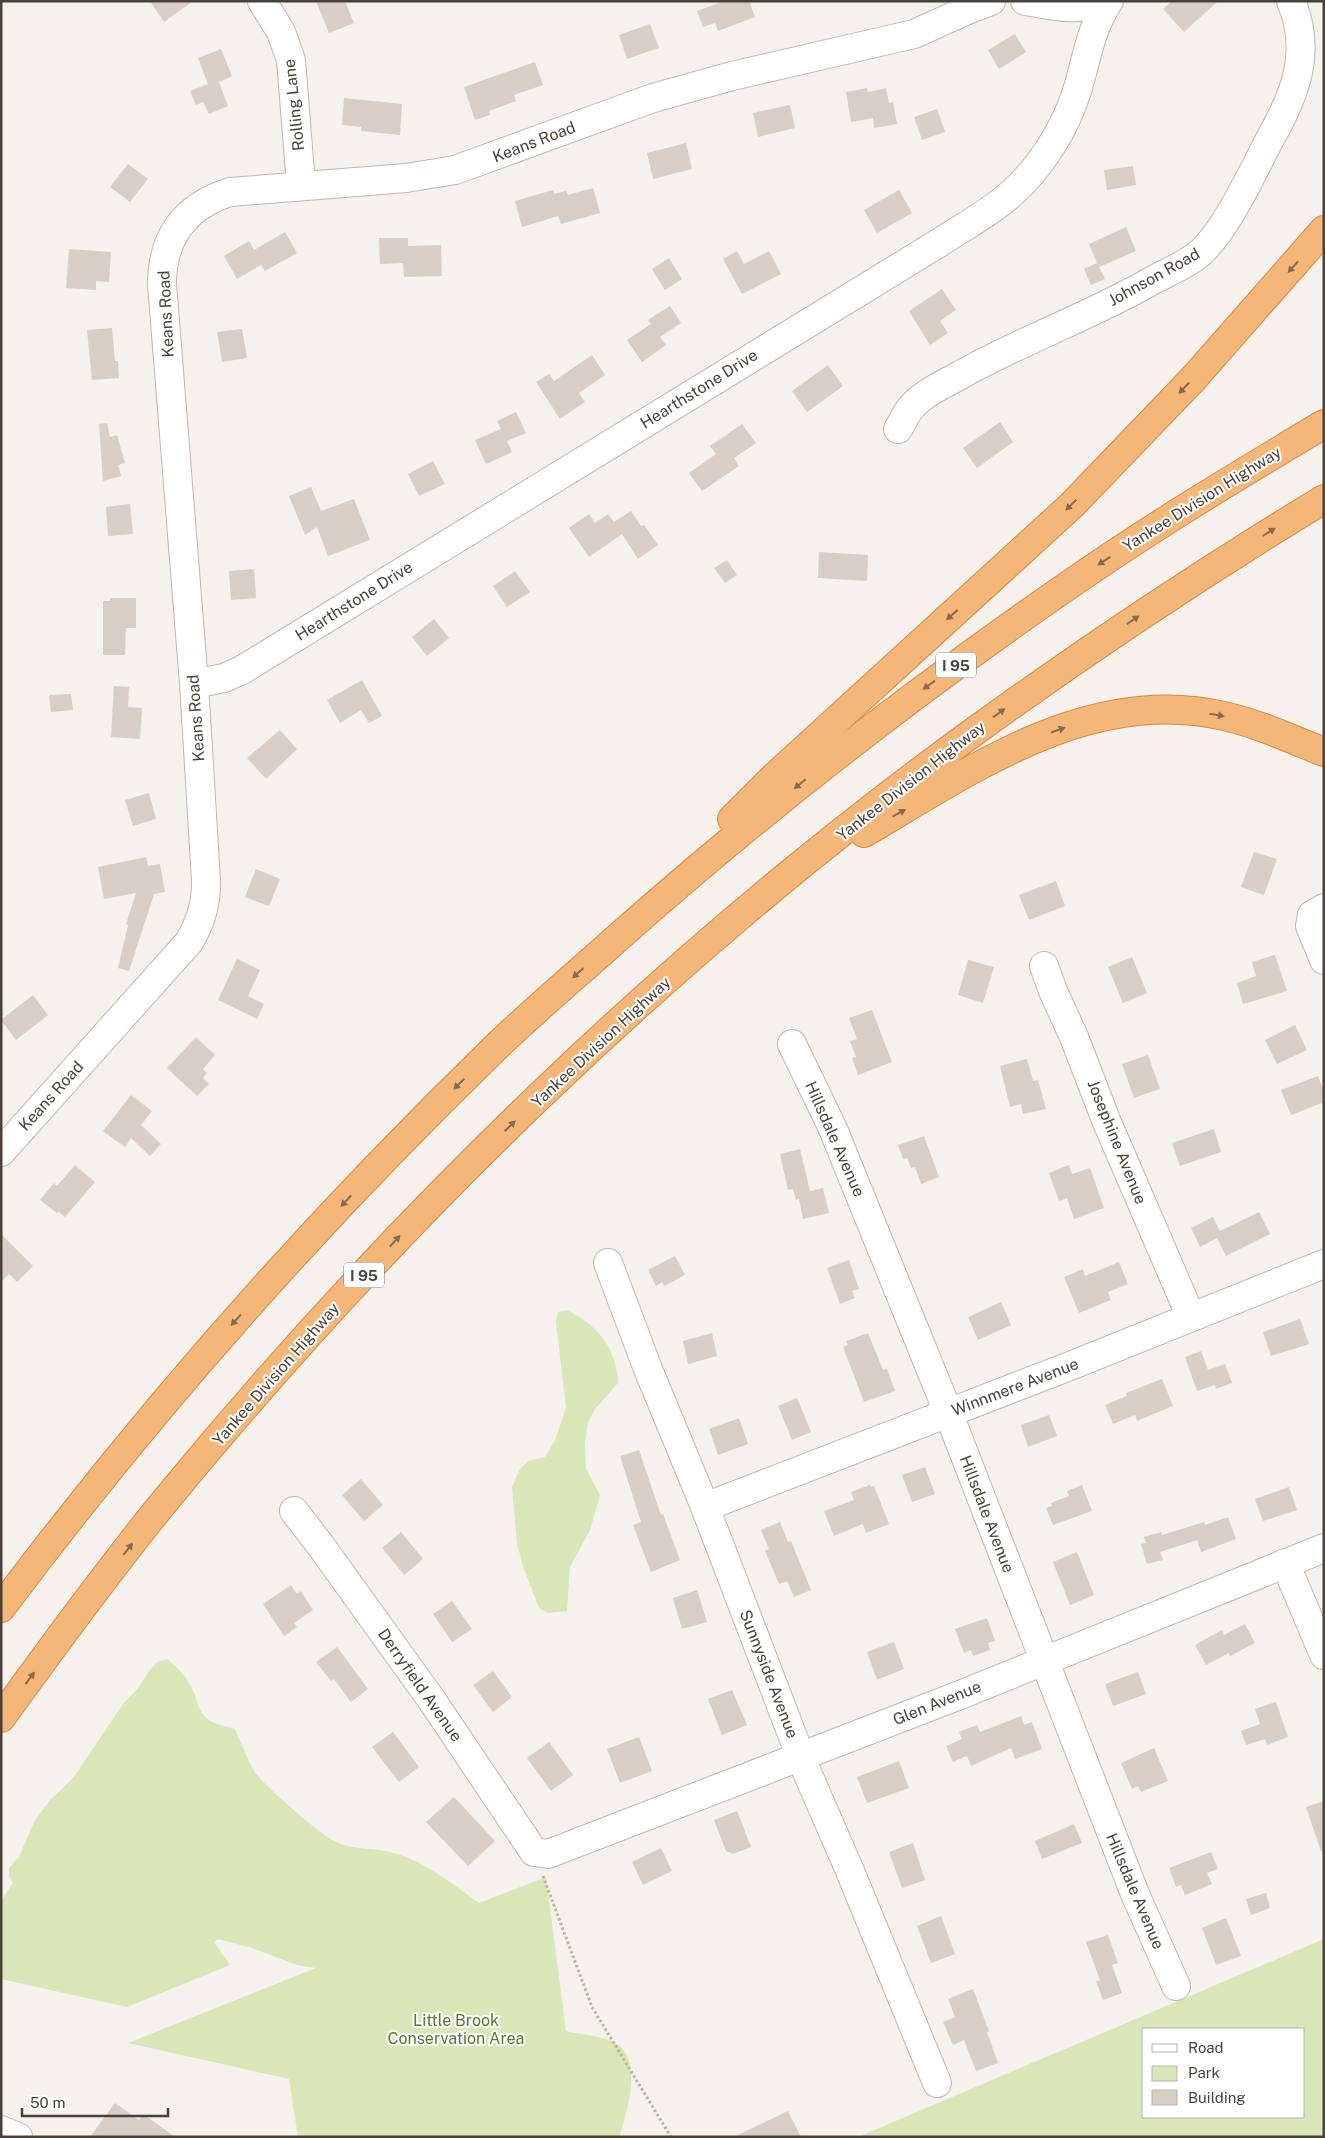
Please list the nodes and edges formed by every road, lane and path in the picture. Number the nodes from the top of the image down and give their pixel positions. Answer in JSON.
{"nodes":[{"id":1,"x":262,"y":1,"type":"edge"},
{"id":2,"x":991,"y":1,"type":"edge"},
{"id":3,"x":1025,"y":1,"type":"edge"},
{"id":4,"x":1102,"y":1,"type":"edge"},
{"id":5,"x":1109,"y":1,"type":"edge"},
{"id":6,"x":1291,"y":1,"type":"edge"},
{"id":7,"x":302,"y":185,"type":"junction"},
{"id":8,"x":1324,"y":230,"type":"edge"},
{"id":9,"x":1324,"y":424,"type":"edge"},
{"id":10,"x":898,"y":430,"type":"dead end"},
{"id":11,"x":1324,"y":499,"type":"edge"},
{"id":12,"x":194,"y":684,"type":"junction"},
{"id":13,"x":1324,"y":752,"type":"edge"},
{"id":14,"x":781,"y":882,"type":"junction"},
{"id":15,"x":1317,"y":913,"type":"edge"},
{"id":16,"x":614,"y":941,"type":"junction"},
{"id":17,"x":1324,"y":960,"type":"edge"},
{"id":18,"x":1044,"y":966,"type":"dead end"},
{"id":19,"x":792,"y":1044,"type":"dead end"},
{"id":20,"x":1,"y":1152,"type":"edge"},
{"id":21,"x":608,"y":1263,"type":"dead end"},
{"id":22,"x":1324,"y":1264,"type":"edge"},
{"id":23,"x":1191,"y":1317,"type":"junction"},
{"id":24,"x":948,"y":1412,"type":"junction"},
{"id":25,"x":705,"y":1507,"type":"junction"},
{"id":26,"x":294,"y":1511,"type":"dead end"},
{"id":27,"x":1324,"y":1548,"type":"edge"},
{"id":28,"x":1285,"y":1563,"type":"junction"},
{"id":29,"x":1,"y":1608,"type":"edge"},
{"id":30,"x":1324,"y":1655,"type":"edge"},
{"id":31,"x":1044,"y":1660,"type":"junction"},
{"id":32,"x":1,"y":1718,"type":"edge"},
{"id":33,"x":800,"y":1757,"type":"junction"},
{"id":34,"x":541,"y":1853,"type":"junction"},
{"id":35,"x":1176,"y":1986,"type":"dead end"},
{"id":36,"x":936,"y":2083,"type":"dead end"},
{"id":37,"x":1,"y":2130,"type":"edge"},
{"id":38,"x":18,"y":2137,"type":"edge"},
{"id":39,"x":671,"y":2137,"type":"edge"}],
"edges":[{"from":1,"to":7,"type":"street","name":"Rolling Lane"},
{"from":2,"to":7,"type":"street","name":"Keans Road"},
{"from":3,"to":4,"type":"street"},
{"from":5,"to":12,"type":"street","name":"Hearthstone Drive"},
{"from":6,"to":10,"type":"street","name":"Johnson Road"},
{"from":7,"to":12,"type":"street","name":"Keans Road"},
{"from":8,"to":16,"type":"highway","one_way":true},
{"from":9,"to":16,"type":"highway","name":"Yankee Division Highway","number":"I 95","one_way":true},
{"from":14,"to":11,"type":"highway","name":"Yankee Division Highway","number":"I 95","one_way":true},
{"from":12,"to":20,"type":"street","name":"Keans Road"},
{"from":14,"to":13,"type":"highway","one_way":true},
{"from":32,"to":14,"type":"highway","name":"Yankee Division Highway","number":"I 95","one_way":true},
{"from":15,"to":17,"type":"street"},
{"from":16,"to":29,"type":"highway","name":"Yankee Division Highway","number":"I 95","one_way":true},
{"from":18,"to":23,"type":"street","name":"Josephine Avenue"},
{"from":19,"to":24,"type":"street","name":"Hillsdale Avenue"},
{"from":21,"to":25,"type":"street","name":"Sunnyside Avenue"},
{"from":22,"to":23,"type":"street","name":"Winnmere Avenue"},
{"from":23,"to":24,"type":"street","name":"Winnmere Avenue"},
{"from":24,"to":25,"type":"street","name":"Winnmere Avenue"},
{"from":24,"to":31,"type":"street","name":"Hillsdale Avenue"},
{"from":25,"to":33,"type":"street","name":"Sunnyside Avenue"},
{"from":26,"to":34,"type":"street","name":"Derryfield Avenue"},
{"from":27,"to":28,"type":"street","name":"Glen Avenue"},
{"from":28,"to":30,"type":"street"},
{"from":28,"to":31,"type":"street","name":"Glen Avenue"},
{"from":31,"to":33,"type":"street","name":"Glen Avenue"},
{"from":31,"to":35,"type":"street","name":"Hillsdale Avenue"},
{"from":33,"to":34,"type":"street","name":"Glen Avenue"},
{"from":33,"to":36,"type":"street","name":"Sunnyside Avenue"},
{"from":34,"to":39,"type":"path"},
{"from":37,"to":38,"type":"street"}]}
